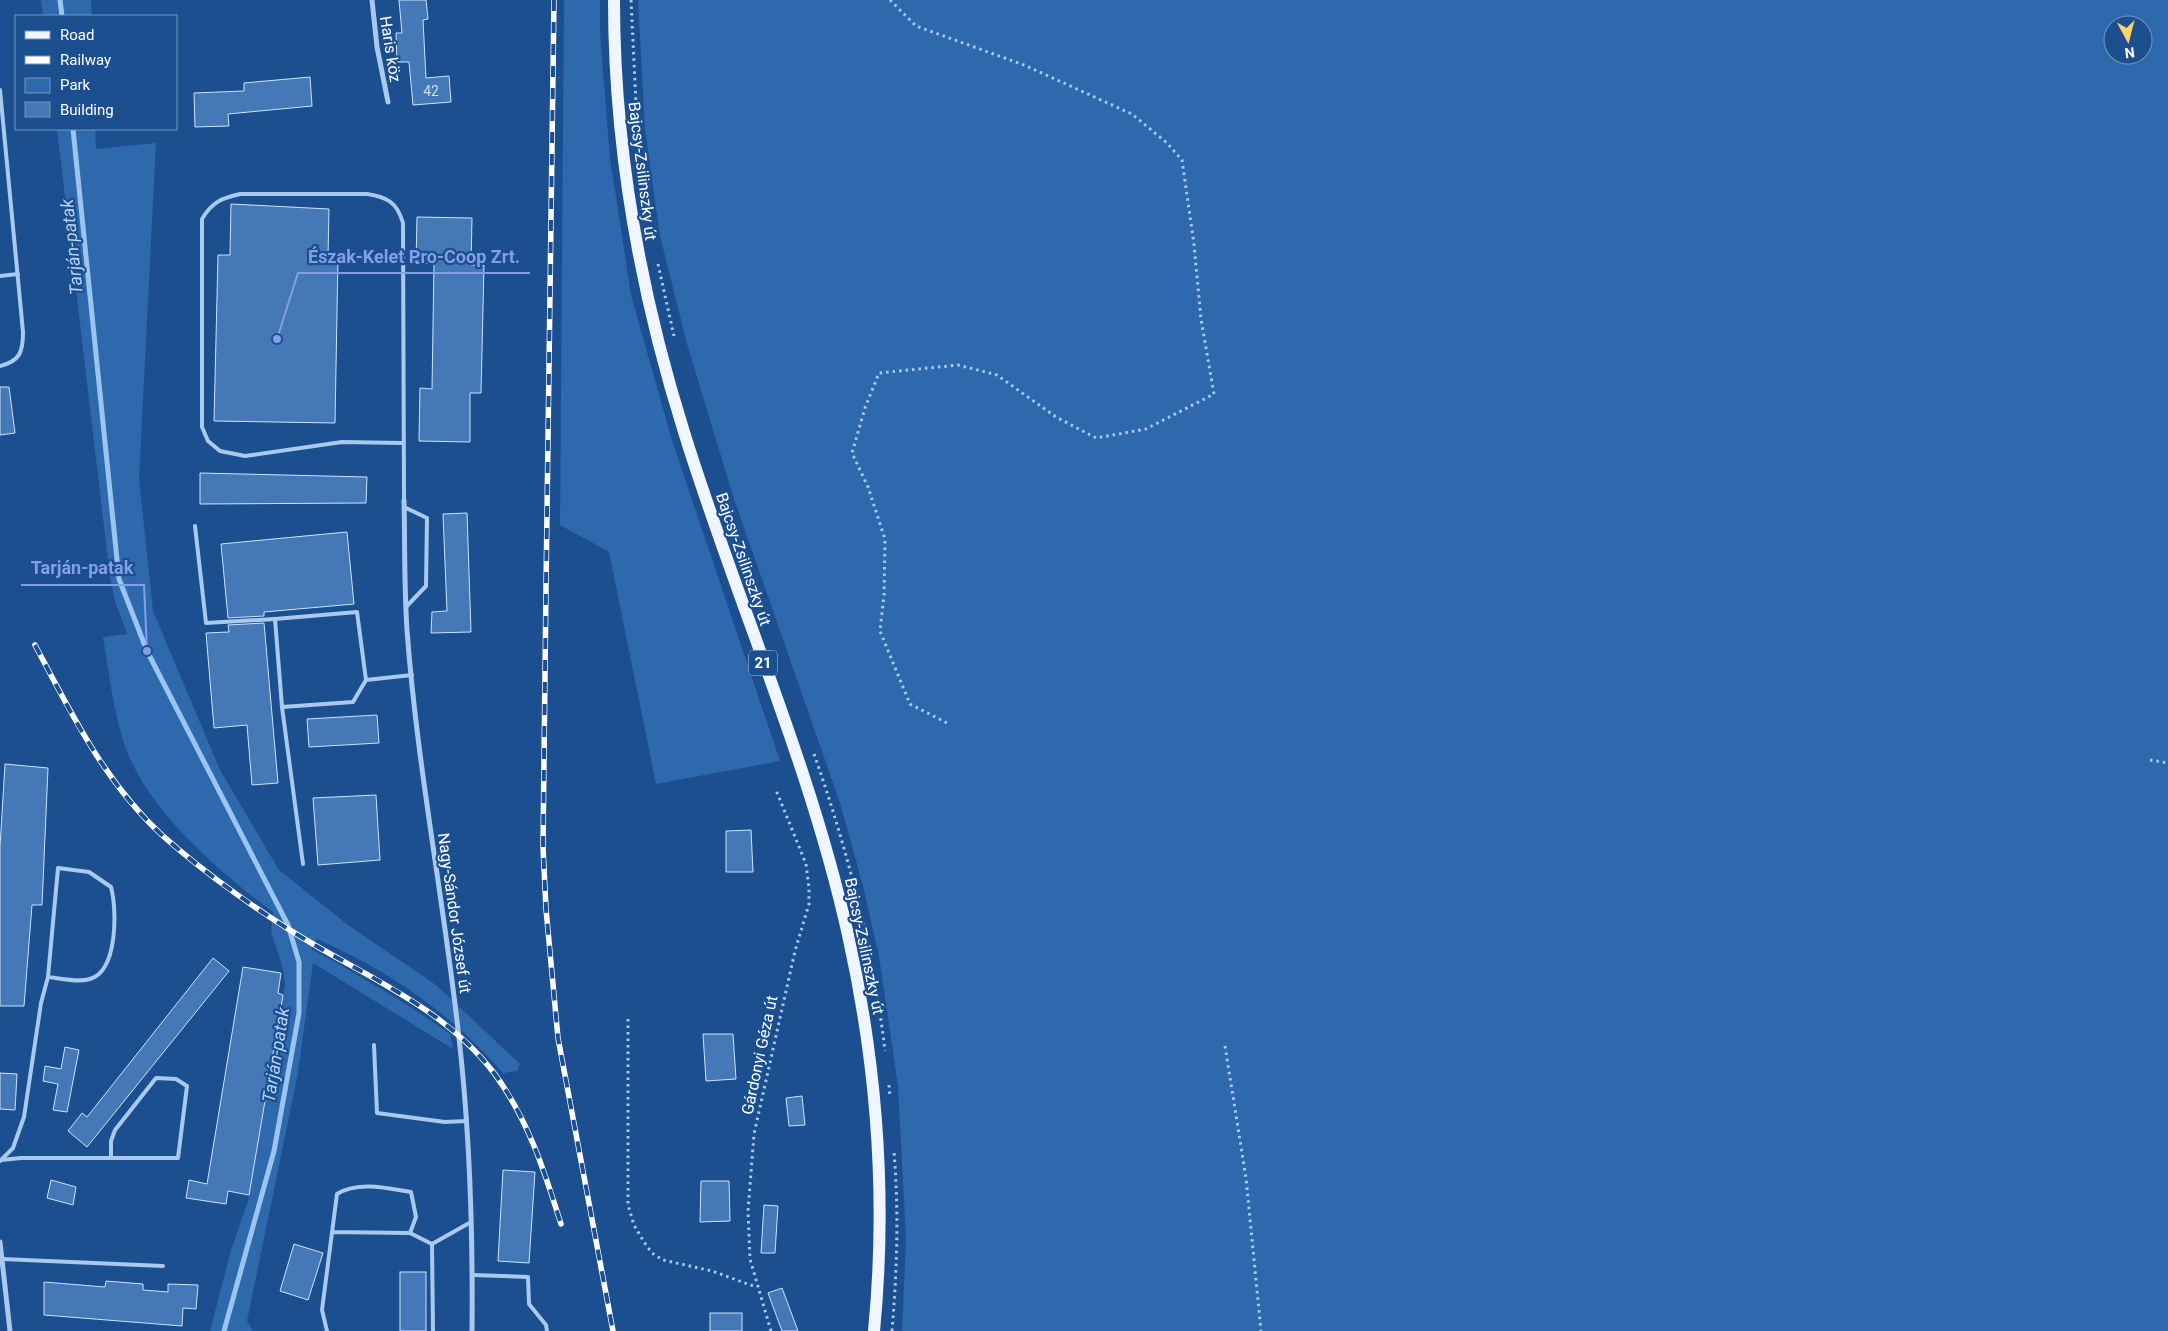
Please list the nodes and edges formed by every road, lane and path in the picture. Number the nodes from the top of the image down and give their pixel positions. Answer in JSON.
{"nodes":[{"id":1,"x":372,"y":0,"type":"edge"},
{"id":2,"x":614,"y":0,"type":"edge"},
{"id":3,"x":890,"y":0,"type":"edge"},
{"id":4,"x":0,"y":90,"type":"edge"},
{"id":5,"x":388,"y":102,"type":"dead end"},
{"id":6,"x":18,"y":274,"type":"junction"},
{"id":7,"x":0,"y":276,"type":"edge"},
{"id":8,"x":0,"y":366,"type":"edge"},
{"id":9,"x":402,"y":443,"type":"junction"},
{"id":10,"x":404,"y":500,"type":"joint"},
{"id":11,"x":404,"y":507,"type":"junction"},
{"id":12,"x":195,"y":526,"type":"dead end"},
{"id":13,"x":406,"y":607,"type":"junction"},
{"id":14,"x":275,"y":620,"type":"junction"},
{"id":15,"x":412,"y":675,"type":"junction"},
{"id":16,"x":366,"y":680,"type":"junction"},
{"id":17,"x":282,"y":707,"type":"junction"},
{"id":18,"x":949,"y":724,"type":"dead end"},
{"id":19,"x":2150,"y":760,"type":"dead end"},
{"id":20,"x":2168,"y":763,"type":"edge"},
{"id":21,"x":776,"y":790,"type":"dead end"},
{"id":22,"x":303,"y":864,"type":"dead end"},
{"id":23,"x":48,"y":977,"type":"junction"},
{"id":24,"x":628,"y":1019,"type":"dead end"},
{"id":25,"x":374,"y":1045,"type":"dead end"},
{"id":26,"x":1226,"y":1046,"type":"dead end"},
{"id":27,"x":466,"y":1121,"type":"junction"},
{"id":28,"x":111,"y":1158,"type":"junction"},
{"id":29,"x":0,"y":1161,"type":"edge"},
{"id":30,"x":471,"y":1222,"type":"junction"},
{"id":31,"x":332,"y":1232,"type":"junction"},
{"id":32,"x":410,"y":1232,"type":"junction"},
{"id":33,"x":0,"y":1242,"type":"edge"},
{"id":34,"x":432,"y":1244,"type":"junction"},
{"id":35,"x":2,"y":1259,"type":"junction"},
{"id":36,"x":163,"y":1266,"type":"dead end"},
{"id":37,"x":472,"y":1275,"type":"junction"},
{"id":38,"x":757,"y":1287,"type":"junction"},
{"id":39,"x":10,"y":1331,"type":"edge"},
{"id":40,"x":327,"y":1331,"type":"edge"},
{"id":41,"x":433,"y":1331,"type":"edge"},
{"id":42,"x":472,"y":1331,"type":"edge"},
{"id":43,"x":547,"y":1331,"type":"edge"},
{"id":44,"x":771,"y":1331,"type":"edge"},
{"id":45,"x":874,"y":1331,"type":"edge"},
{"id":46,"x":1261,"y":1331,"type":"edge"}],
"edges":[{"from":1,"to":5,"type":"street","name":"Haris köz"},
{"from":2,"to":45,"type":"main road","name":"Bajcsy-Zsilinszky út","number":"21"},
{"from":3,"to":18,"type":"path"},
{"from":4,"to":6,"type":"lane"},
{"from":6,"to":7,"type":"lane"},
{"from":6,"to":8,"type":"lane"},
{"from":9,"to":9,"type":"lane"},
{"from":9,"to":10,"type":"lane"},
{"from":10,"to":11,"type":"street","name":"Nagy-Sándor József út"},
{"from":11,"to":13,"type":"street","name":"Nagy-Sándor József út"},
{"from":11,"to":13,"type":"lane"},
{"from":12,"to":14,"type":"lane"},
{"from":13,"to":15,"type":"street","name":"Nagy-Sándor József út"},
{"from":14,"to":16,"type":"lane"},
{"from":14,"to":17,"type":"lane"},
{"from":15,"to":16,"type":"lane"},
{"from":15,"to":27,"type":"street","name":"Nagy-Sándor József út"},
{"from":16,"to":17,"type":"lane"},
{"from":17,"to":22,"type":"lane"},
{"from":19,"to":20,"type":"path"},
{"from":21,"to":38,"type":"path","name":"Gárdonyi Géza út"},
{"from":23,"to":23,"type":"lane"},
{"from":23,"to":29,"type":"lane"},
{"from":24,"to":38,"type":"path"},
{"from":25,"to":27,"type":"lane"},
{"from":26,"to":46,"type":"path"},
{"from":27,"to":30,"type":"street","name":"Nagy-Sándor József út"},
{"from":28,"to":28,"type":"lane"},
{"from":28,"to":29,"type":"lane"},
{"from":30,"to":34,"type":"lane"},
{"from":30,"to":37,"type":"street","name":"Nagy-Sándor József út"},
{"from":31,"to":32,"type":"lane"},
{"from":31,"to":32,"type":"lane"},
{"from":31,"to":40,"type":"lane"},
{"from":32,"to":34,"type":"lane"},
{"from":33,"to":35,"type":"street"},
{"from":34,"to":41,"type":"lane"},
{"from":35,"to":36,"type":"lane"},
{"from":35,"to":39,"type":"street"},
{"from":37,"to":42,"type":"street","name":"Nagy-Sándor József út"},
{"from":37,"to":43,"type":"lane"},
{"from":38,"to":44,"type":"path","name":"Gárdonyi Géza út"}]}
